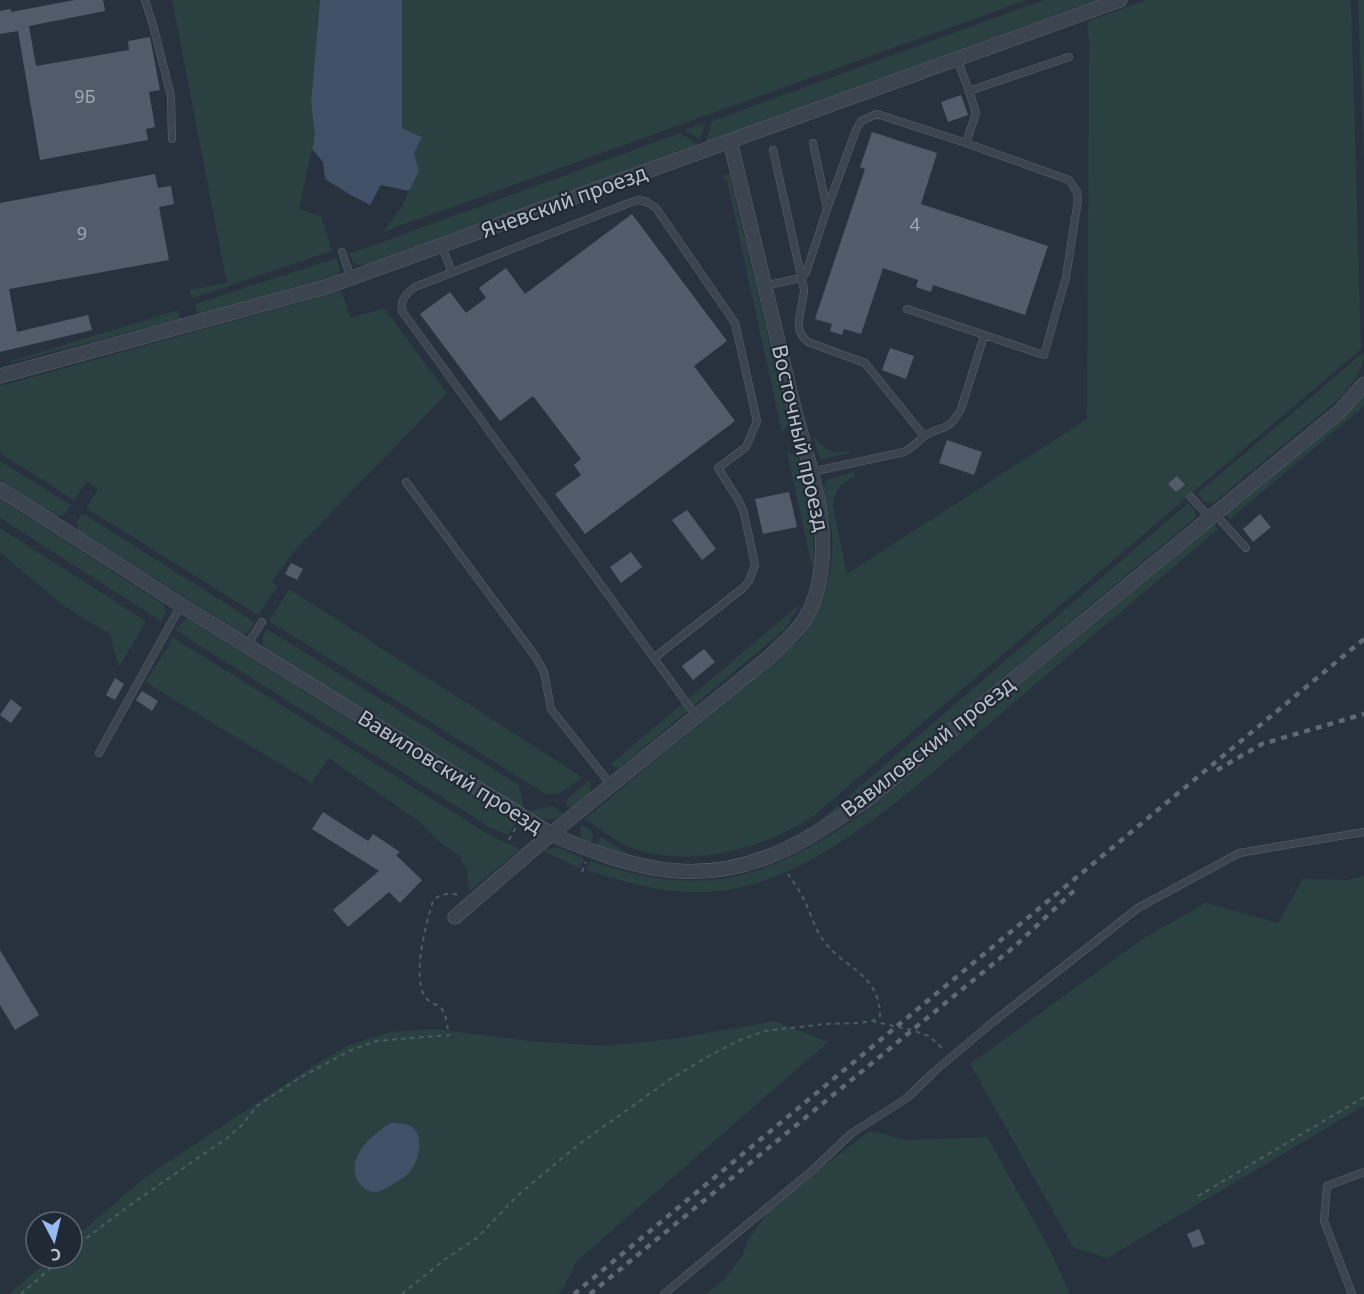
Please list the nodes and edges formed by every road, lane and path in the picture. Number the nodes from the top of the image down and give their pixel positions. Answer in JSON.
{"nodes":[{"id":1,"x":145,"y":0,"type":"edge"},
{"id":2,"x":1120,"y":0,"type":"edge"},
{"id":3,"x":1069,"y":57,"type":"dead end"},
{"id":4,"x":957,"y":59,"type":"junction"},
{"id":5,"x":969,"y":91,"type":"junction"},
{"id":6,"x":172,"y":139,"type":"dead end"},
{"id":7,"x":730,"y":141,"type":"junction"},
{"id":8,"x":813,"y":143,"type":"dead end"},
{"id":9,"x":966,"y":143,"type":"junction"},
{"id":10,"x":772,"y":150,"type":"dead end"},
{"id":11,"x":827,"y":210,"type":"junction"},
{"id":12,"x":442,"y":247,"type":"junction"},
{"id":13,"x":342,"y":252,"type":"dead end"},
{"id":14,"x":452,"y":272,"type":"junction"},
{"id":15,"x":801,"y":278,"type":"junction"},
{"id":16,"x":351,"y":279,"type":"junction"},
{"id":17,"x":764,"y":286,"type":"junction"},
{"id":18,"x":907,"y":309,"type":"dead end"},
{"id":19,"x":984,"y":336,"type":"junction"},
{"id":20,"x":0,"y":376,"type":"edge"},
{"id":21,"x":1364,"y":384,"type":"edge"},
{"id":22,"x":924,"y":436,"type":"junction"},
{"id":23,"x":810,"y":472,"type":"junction"},
{"id":24,"x":406,"y":482,"type":"dead end"},
{"id":25,"x":0,"y":489,"type":"edge"},
{"id":26,"x":1191,"y":497,"type":"dead end"},
{"id":27,"x":1212,"y":516,"type":"junction"},
{"id":28,"x":1246,"y":548,"type":"dead end"},
{"id":29,"x":181,"y":605,"type":"junction"},
{"id":30,"x":262,"y":622,"type":"dead end"},
{"id":31,"x":247,"y":645,"type":"junction"},
{"id":32,"x":654,"y":658,"type":"junction"},
{"id":33,"x":696,"y":716,"type":"junction"},
{"id":34,"x":99,"y":753,"type":"dead end"},
{"id":35,"x":611,"y":786,"type":"junction"},
{"id":36,"x":518,"y":825,"type":"dead end"},
{"id":37,"x":1364,"y":832,"type":"edge"},
{"id":38,"x":551,"y":834,"type":"junction"},
{"id":39,"x":509,"y":840,"type":"dead end"},
{"id":40,"x":588,"y":860,"type":"dead end"},
{"id":41,"x":582,"y":872,"type":"dead end"},
{"id":42,"x":788,"y":874,"type":"dead end"},
{"id":43,"x":477,"y":898,"type":"junction"},
{"id":44,"x":455,"y":917,"type":"dead end"},
{"id":45,"x":872,"y":1021,"type":"junction"},
{"id":46,"x":952,"y":1058,"type":"junction"},
{"id":47,"x":1364,"y":1097,"type":"edge"},
{"id":48,"x":1364,"y":1172,"type":"edge"},
{"id":49,"x":1198,"y":1196,"type":"dead end"},
{"id":50,"x":84,"y":1240,"type":"edge"},
{"id":51,"x":48,"y":1270,"type":"edge"},
{"id":52,"x":21,"y":1294,"type":"edge"},
{"id":53,"x":402,"y":1294,"type":"edge"},
{"id":54,"x":664,"y":1294,"type":"edge"},
{"id":55,"x":1352,"y":1294,"type":"edge"}],
"edges":[{"from":1,"to":6,"type":"lane"},
{"from":2,"to":4,"type":"street","name":"Ячевский проезд"},
{"from":3,"to":5,"type":"lane"},
{"from":4,"to":5,"type":"lane"},
{"from":4,"to":7,"type":"street","name":"Ячевский проезд"},
{"from":5,"to":9,"type":"lane"},
{"from":7,"to":12,"type":"street","name":"Ячевский проезд"},
{"from":7,"to":17,"type":"street","name":"Восточный проезд"},
{"from":8,"to":11,"type":"lane"},
{"from":9,"to":11,"type":"lane"},
{"from":9,"to":19,"type":"lane"},
{"from":10,"to":15,"type":"lane"},
{"from":11,"to":15,"type":"lane"},
{"from":12,"to":14,"type":"lane"},
{"from":12,"to":16,"type":"street","name":"Ячевский проезд"},
{"from":13,"to":16,"type":"lane"},
{"from":14,"to":32,"type":"lane"},
{"from":14,"to":32,"type":"lane"},
{"from":15,"to":17,"type":"lane"},
{"from":15,"to":22,"type":"lane"},
{"from":16,"to":20,"type":"street","name":"Ячевский проезд"},
{"from":17,"to":23,"type":"street","name":"Восточный проезд"},
{"from":18,"to":19,"type":"lane"},
{"from":19,"to":22,"type":"lane"},
{"from":21,"to":27,"type":"street","name":"Вавиловский проезд"},
{"from":22,"to":23,"type":"lane"},
{"from":23,"to":33,"type":"street","name":"Восточный проезд"},
{"from":24,"to":35,"type":"lane"},
{"from":25,"to":29,"type":"street","name":"Вавиловский проезд"},
{"from":26,"to":27,"type":"lane"},
{"from":27,"to":28,"type":"lane"},
{"from":27,"to":38,"type":"street","name":"Вавиловский проезд"},
{"from":29,"to":31,"type":"street","name":"Вавиловский проезд"},
{"from":29,"to":34,"type":"lane"},
{"from":30,"to":31,"type":"lane"},
{"from":31,"to":38,"type":"street","name":"Вавиловский проезд"},
{"from":32,"to":33,"type":"lane"},
{"from":33,"to":35,"type":"street","name":"Восточный проезд"},
{"from":35,"to":38,"type":"street","name":"Восточный проезд"},
{"from":36,"to":39,"type":"path"},
{"from":37,"to":46,"type":"lane"},
{"from":38,"to":43,"type":"street","name":"Восточный проезд"},
{"from":40,"to":41,"type":"path"},
{"from":42,"to":45,"type":"path"},
{"from":43,"to":44,"type":"street","name":"Восточный проезд"},
{"from":43,"to":50,"type":"path"},
{"from":45,"to":46,"type":"path"},
{"from":45,"to":53,"type":"path"},
{"from":46,"to":54,"type":"lane"},
{"from":47,"to":49,"type":"path"},
{"from":48,"to":55,"type":"lane"},
{"from":51,"to":52,"type":"path"}]}
